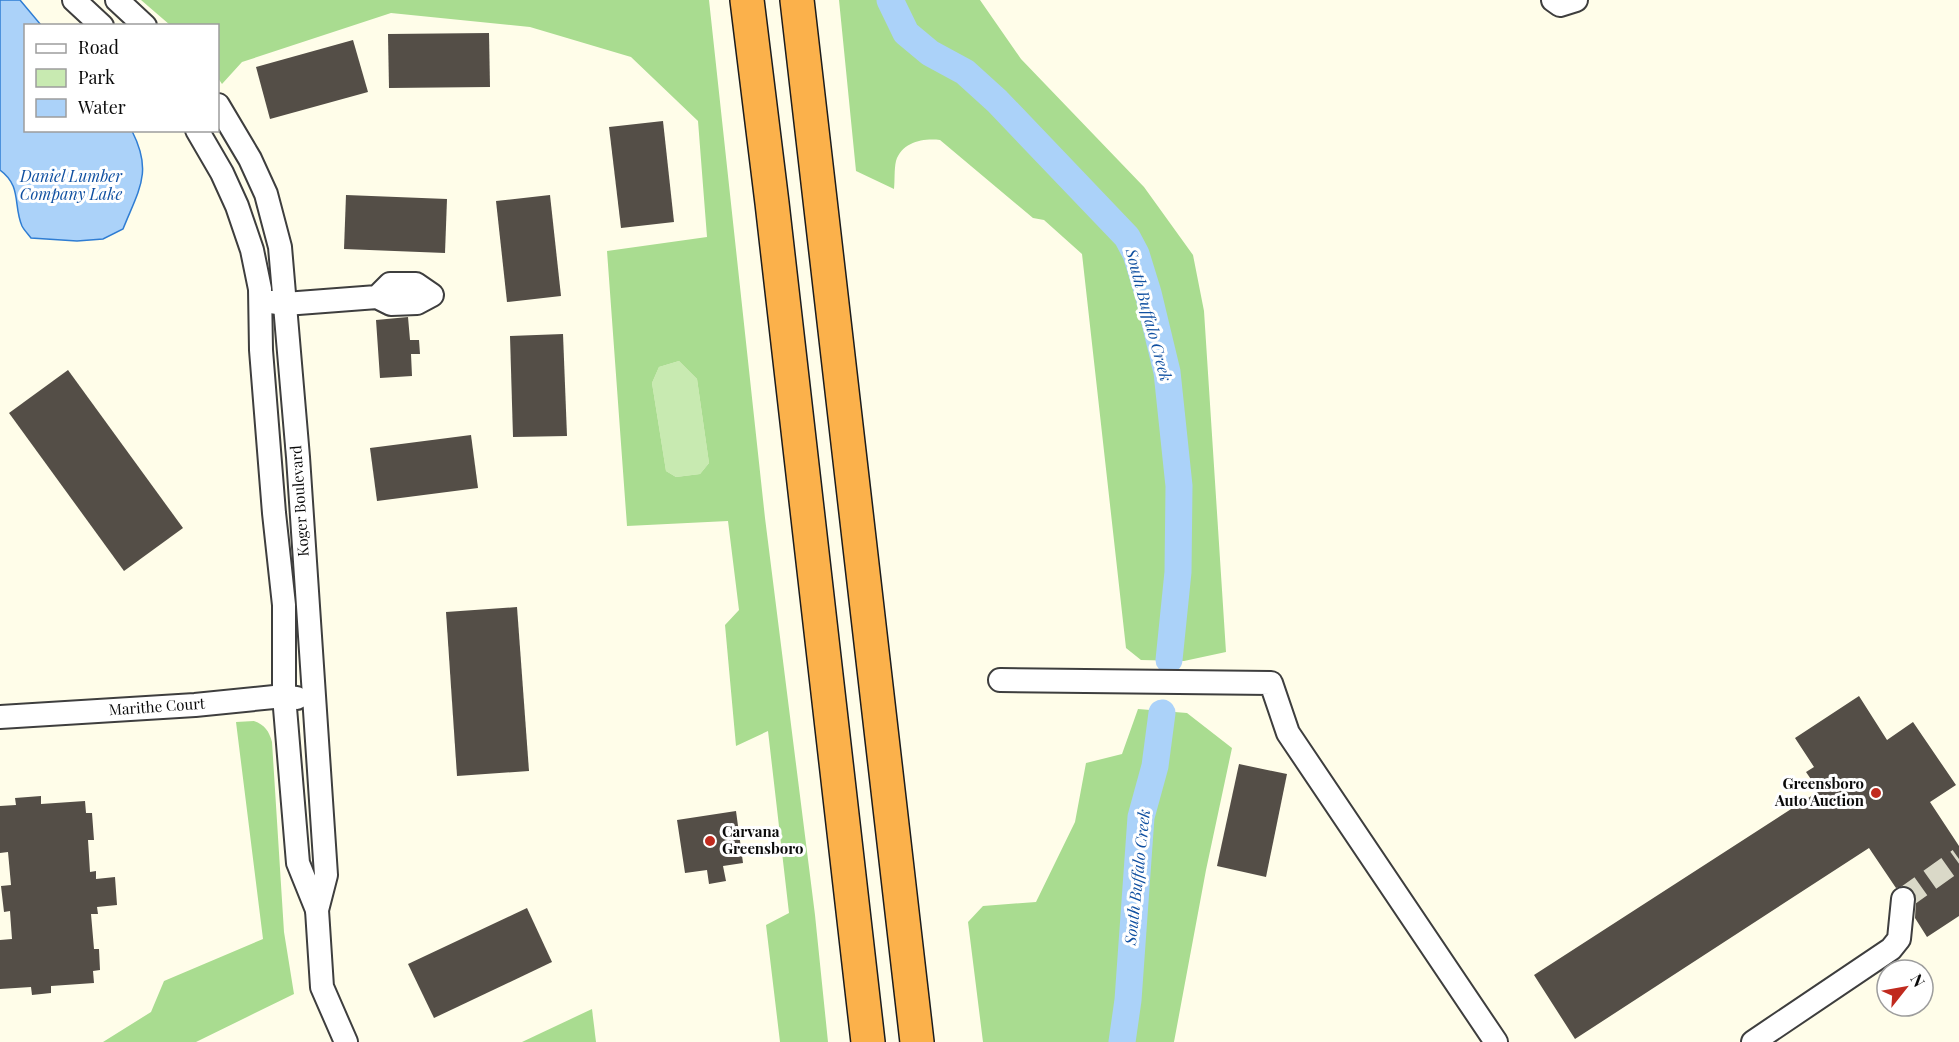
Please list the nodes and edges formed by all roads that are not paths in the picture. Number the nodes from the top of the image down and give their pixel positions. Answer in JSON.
{"nodes":[{"id":1,"x":74,"y":0,"type":"edge"},
{"id":2,"x":117,"y":0,"type":"edge"},
{"id":3,"x":747,"y":0,"type":"edge"},
{"id":4,"x":797,"y":0,"type":"edge"},
{"id":5,"x":1553,"y":0,"type":"edge"},
{"id":6,"x":1576,"y":0,"type":"edge"},
{"id":7,"x":100,"y":24,"type":"edge"},
{"id":8,"x":144,"y":24,"type":"edge"},
{"id":9,"x":219,"y":107,"type":"edge"},
{"id":10,"x":198,"y":132,"type":"edge"},
{"id":11,"x":377,"y":297,"type":"dead end"},
{"id":12,"x":260,"y":301,"type":"junction"},
{"id":13,"x":285,"y":304,"type":"junction"},
{"id":14,"x":1000,"y":680,"type":"dead end"},
{"id":15,"x":284,"y":696,"type":"junction"},
{"id":16,"x":313,"y":701,"type":"junction"},
{"id":17,"x":0,"y":717,"type":"edge"},
{"id":18,"x":1903,"y":899,"type":"dead end"},
{"id":19,"x":317,"y":909,"type":"junction"},
{"id":20,"x":346,"y":1042,"type":"edge"},
{"id":21,"x":868,"y":1042,"type":"edge"},
{"id":22,"x":917,"y":1042,"type":"edge"},
{"id":23,"x":1496,"y":1042,"type":"edge"},
{"id":24,"x":1753,"y":1042,"type":"edge"}],
"edges":[{"from":1,"to":7,"type":"street"},
{"from":2,"to":8,"type":"street"},
{"from":3,"to":21,"type":"highway"},
{"from":4,"to":22,"type":"highway"},
{"from":5,"to":6,"type":"street"},
{"from":9,"to":13,"type":"street","name":"Koger Boulevard"},
{"from":10,"to":12,"type":"street","name":"Koger Boulevard"},
{"from":11,"to":13,"type":"street"},
{"from":12,"to":13,"type":"street"},
{"from":12,"to":15,"type":"street","name":"Koger Boulevard"},
{"from":13,"to":16,"type":"street","name":"Koger Boulevard"},
{"from":14,"to":23,"type":"street"},
{"from":15,"to":16,"type":"street","name":"Marithe Court"},
{"from":15,"to":17,"type":"street","name":"Marithe Court"},
{"from":15,"to":19,"type":"street","name":"Koger Boulevard"},
{"from":16,"to":19,"type":"street","name":"Koger Boulevard"},
{"from":18,"to":24,"type":"street"},
{"from":19,"to":20,"type":"street","name":"Koger Boulevard"}]}
